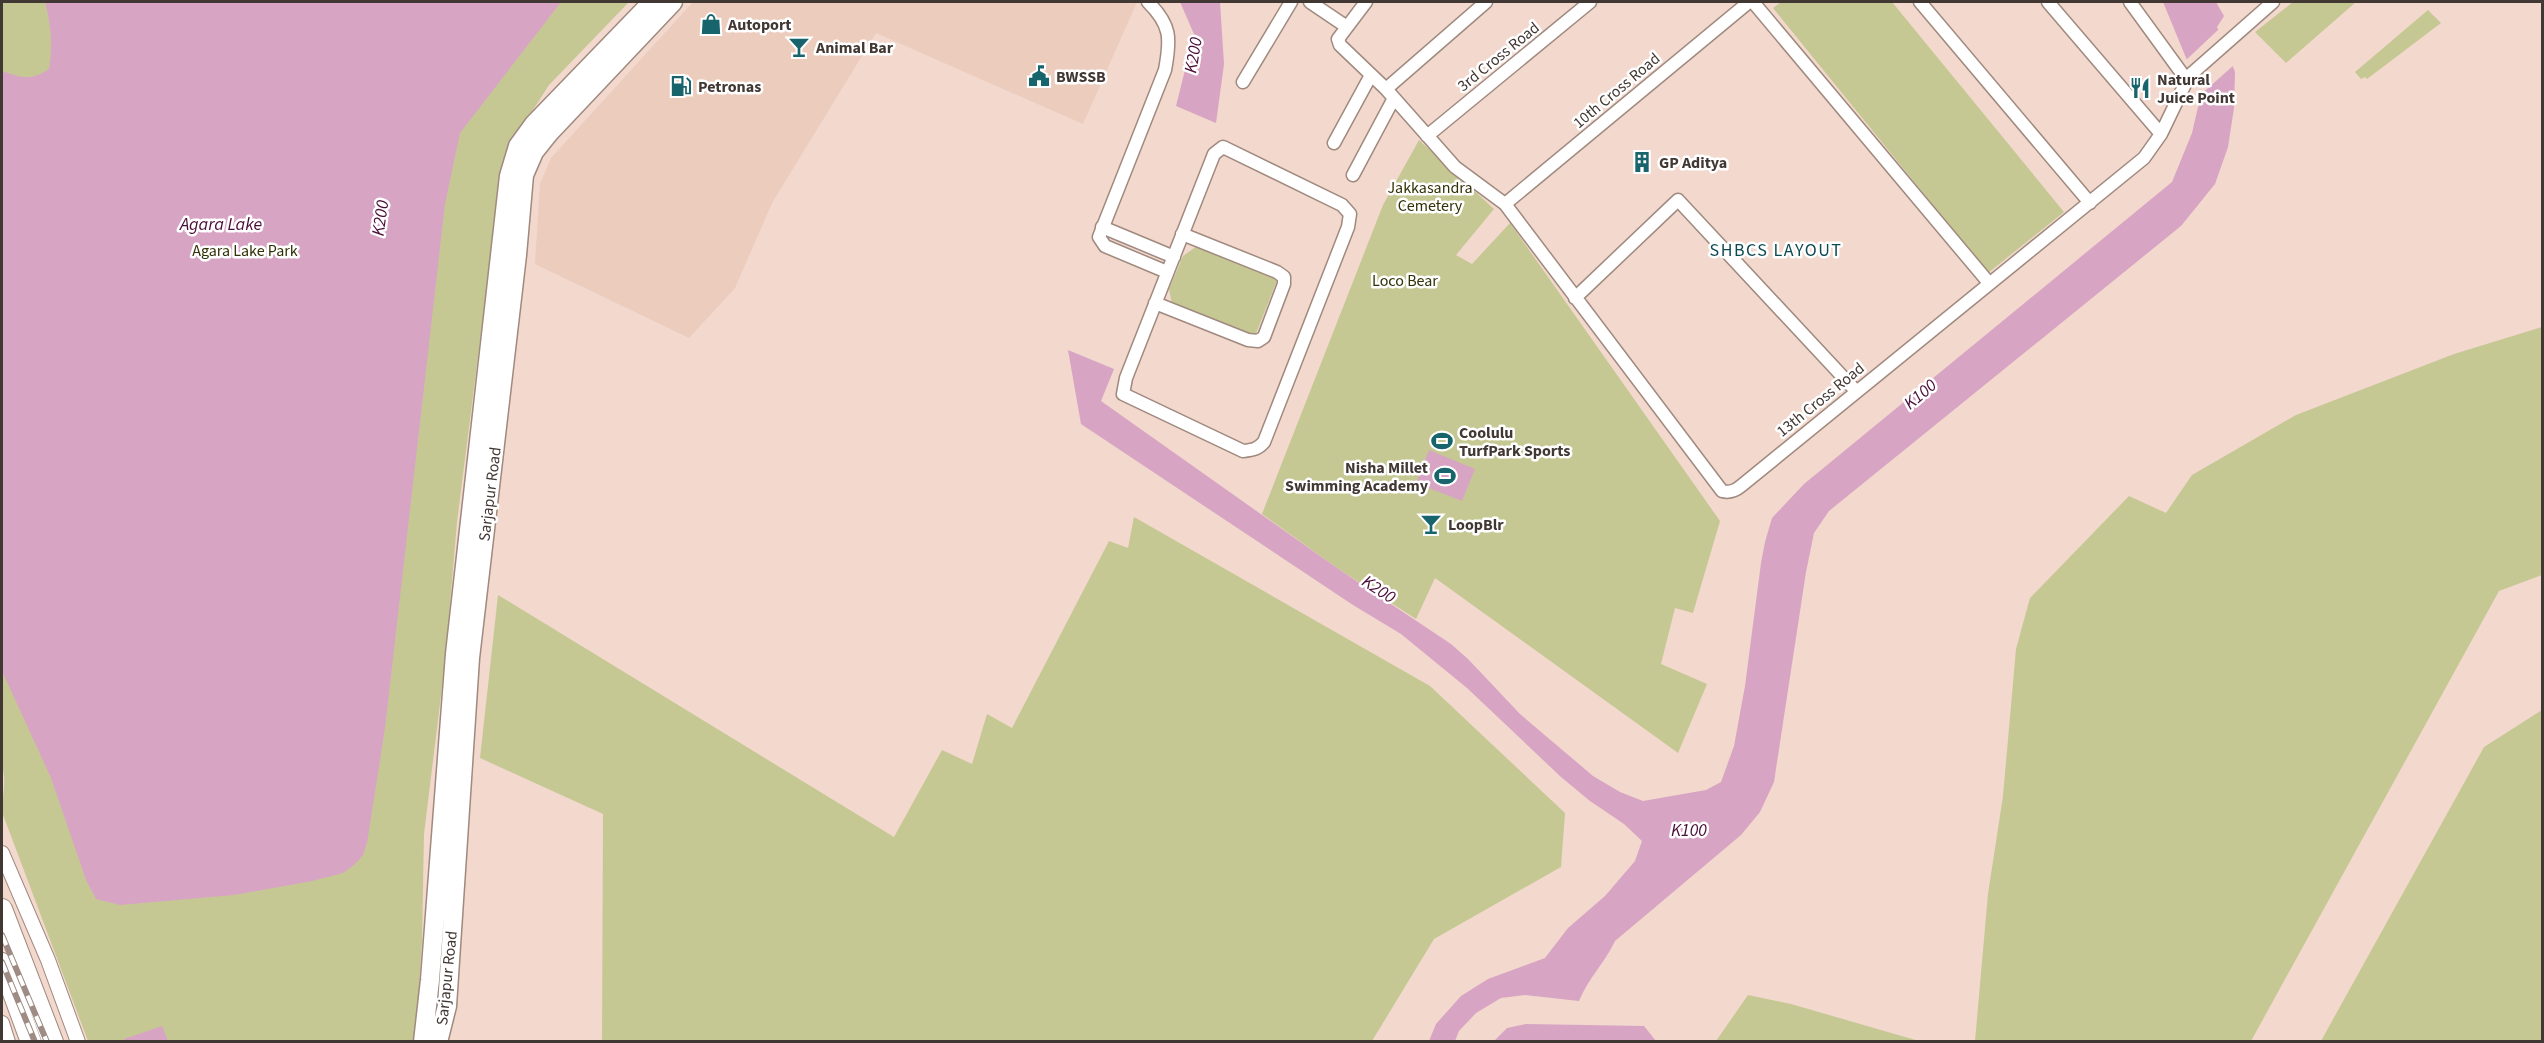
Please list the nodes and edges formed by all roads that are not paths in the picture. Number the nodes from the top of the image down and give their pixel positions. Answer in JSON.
{"nodes":[{"id":1,"x":652,"y":2,"type":"edge"},
{"id":2,"x":673,"y":2,"type":"edge"},
{"id":3,"x":1148,"y":2,"type":"edge"},
{"id":4,"x":1291,"y":2,"type":"edge"},
{"id":5,"x":1310,"y":2,"type":"edge"},
{"id":6,"x":1366,"y":2,"type":"edge"},
{"id":7,"x":1486,"y":2,"type":"edge"},
{"id":8,"x":1590,"y":2,"type":"edge"},
{"id":9,"x":1751,"y":2,"type":"edge"},
{"id":10,"x":1920,"y":2,"type":"edge"},
{"id":11,"x":2048,"y":2,"type":"edge"},
{"id":12,"x":2130,"y":2,"type":"edge"},
{"id":13,"x":2273,"y":2,"type":"edge"},
{"id":14,"x":1347,"y":27,"type":"junction"},
{"id":15,"x":1371,"y":75,"type":"junction"},
{"id":16,"x":2187,"y":78,"type":"junction"},
{"id":17,"x":1243,"y":82,"type":"dead end"},
{"id":18,"x":1390,"y":93,"type":"junction"},
{"id":19,"x":2161,"y":134,"type":"junction"},
{"id":20,"x":1427,"y":136,"type":"junction"},
{"id":21,"x":1334,"y":142,"type":"dead end"},
{"id":22,"x":1353,"y":175,"type":"dead end"},
{"id":23,"x":2090,"y":203,"type":"junction"},
{"id":24,"x":1505,"y":204,"type":"junction"},
{"id":25,"x":1102,"y":227,"type":"junction"},
{"id":26,"x":1182,"y":234,"type":"junction"},
{"id":27,"x":1173,"y":257,"type":"junction"},
{"id":28,"x":1167,"y":272,"type":"junction"},
{"id":29,"x":1989,"y":284,"type":"junction"},
{"id":30,"x":1575,"y":298,"type":"junction"},
{"id":31,"x":1155,"y":303,"type":"junction"},
{"id":32,"x":1856,"y":391,"type":"junction"},
{"id":33,"x":471,"y":579,"type":"junction"},
{"id":34,"x":2,"y":853,"type":"edge"},
{"id":35,"x":2,"y":909,"type":"edge"},
{"id":36,"x":2,"y":963,"type":"edge"},
{"id":37,"x":2,"y":1023,"type":"edge"},
{"id":38,"x":8,"y":1041,"type":"edge"},
{"id":39,"x":31,"y":1041,"type":"edge"},
{"id":40,"x":53,"y":1041,"type":"edge"},
{"id":41,"x":78,"y":1041,"type":"edge"},
{"id":42,"x":423,"y":1041,"type":"edge"},
{"id":43,"x":438,"y":1041,"type":"edge"}],
"edges":[{"from":1,"to":33,"type":"main road","name":"Sarjapur Road"},
{"from":2,"to":33,"type":"main road","name":"Sarjapur Road"},
{"from":3,"to":25,"type":"street"},
{"from":4,"to":17,"type":"street"},
{"from":5,"to":14,"type":"street"},
{"from":6,"to":14,"type":"street"},
{"from":7,"to":18,"type":"street"},
{"from":8,"to":20,"type":"street","name":"3rd Cross Road"},
{"from":9,"to":24,"type":"street","name":"10th Cross Road"},
{"from":9,"to":29,"type":"street"},
{"from":10,"to":23,"type":"street"},
{"from":11,"to":19,"type":"street"},
{"from":12,"to":16,"type":"street"},
{"from":13,"to":16,"type":"street"},
{"from":14,"to":15,"type":"street","name":"13th Cross Road"},
{"from":15,"to":18,"type":"street","name":"13th Cross Road"},
{"from":15,"to":21,"type":"street"},
{"from":16,"to":19,"type":"street","name":"13th Cross Road"},
{"from":18,"to":20,"type":"street","name":"13th Cross Road"},
{"from":18,"to":22,"type":"street"},
{"from":19,"to":23,"type":"street","name":"13th Cross Road"},
{"from":20,"to":24,"type":"street","name":"13th Cross Road"},
{"from":23,"to":29,"type":"street","name":"13th Cross Road"},
{"from":24,"to":30,"type":"street","name":"13th Cross Road"},
{"from":25,"to":27,"type":"street"},
{"from":25,"to":28,"type":"street"},
{"from":26,"to":27,"type":"street"},
{"from":26,"to":31,"type":"street"},
{"from":26,"to":31,"type":"street"},
{"from":27,"to":28,"type":"street"},
{"from":28,"to":31,"type":"street"},
{"from":29,"to":32,"type":"street","name":"13th Cross Road"},
{"from":30,"to":32,"type":"street"},
{"from":30,"to":32,"type":"street","name":"13th Cross Road"},
{"from":33,"to":42,"type":"main road","name":"Sarjapur Road"},
{"from":33,"to":43,"type":"main road","name":"Sarjapur Road"},
{"from":34,"to":41,"type":"street"},
{"from":35,"to":40,"type":"highway"},
{"from":36,"to":39,"type":"highway"},
{"from":37,"to":38,"type":"street"}]}
